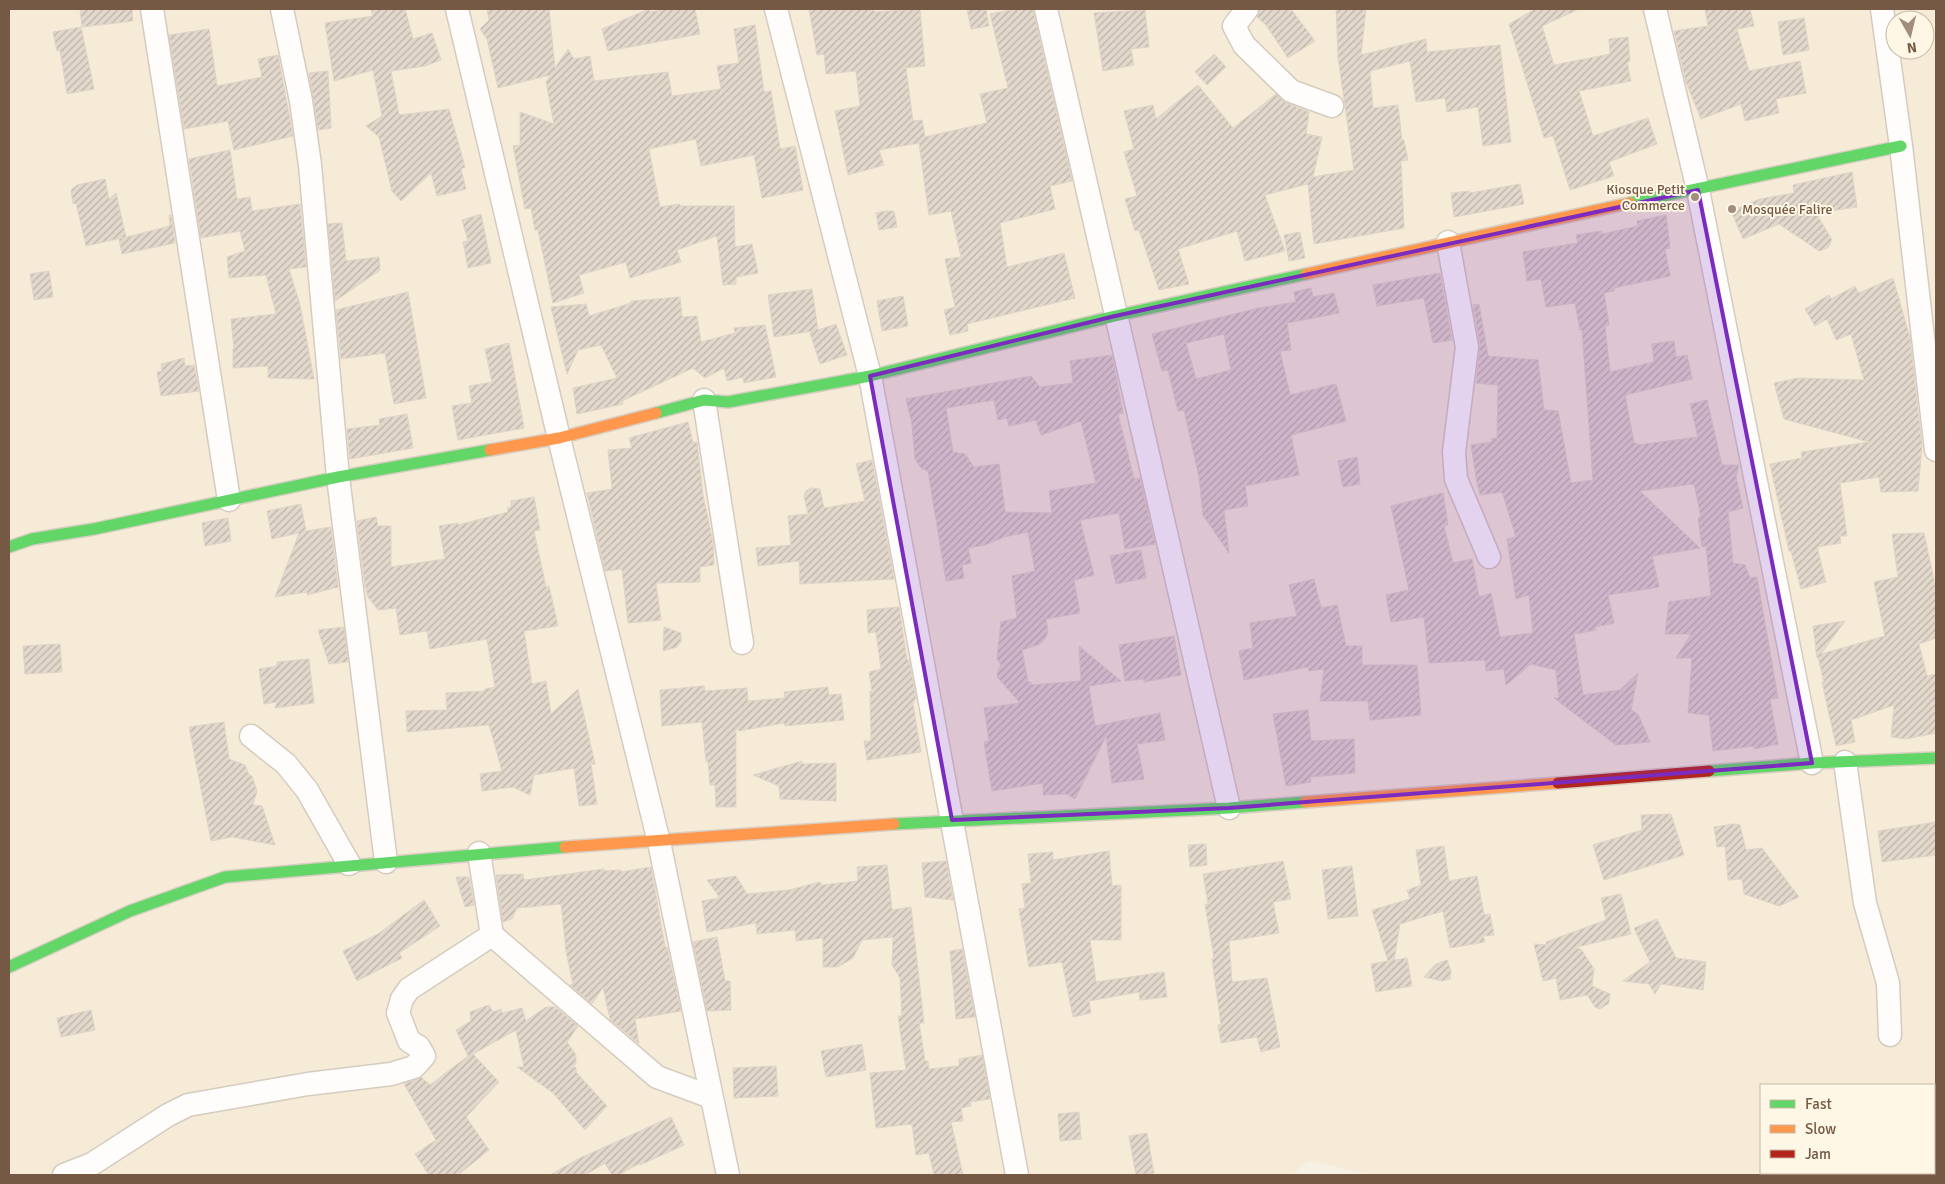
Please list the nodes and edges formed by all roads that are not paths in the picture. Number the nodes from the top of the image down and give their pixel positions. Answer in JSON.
{"nodes":[{"id":1,"x":152,"y":9,"type":"edge"},
{"id":2,"x":282,"y":9,"type":"edge"},
{"id":3,"x":458,"y":9,"type":"edge"},
{"id":4,"x":776,"y":9,"type":"edge"},
{"id":5,"x":1046,"y":9,"type":"edge"},
{"id":6,"x":1247,"y":9,"type":"edge"},
{"id":7,"x":1655,"y":9,"type":"edge"},
{"id":8,"x":1882,"y":9,"type":"edge"},
{"id":9,"x":1332,"y":106,"type":"dead end"},
{"id":10,"x":1901,"y":146,"type":"junction"},
{"id":11,"x":1698,"y":190,"type":"junction"},
{"id":12,"x":1448,"y":242,"type":"junction"},
{"id":13,"x":1115,"y":316,"type":"junction"},
{"id":14,"x":870,"y":376,"type":"junction"},
{"id":15,"x":704,"y":400,"type":"junction"},
{"id":16,"x":559,"y":438,"type":"junction"},
{"id":17,"x":1936,"y":450,"type":"edge"},
{"id":18,"x":338,"y":478,"type":"junction"},
{"id":19,"x":228,"y":500,"type":"junction"},
{"id":20,"x":9,"y":547,"type":"edge"},
{"id":21,"x":1489,"y":557,"type":"dead end"},
{"id":22,"x":742,"y":643,"type":"dead end"},
{"id":23,"x":251,"y":736,"type":"dead end"},
{"id":24,"x":1936,"y":758,"type":"edge"},
{"id":25,"x":1812,"y":762,"type":"junction"},
{"id":26,"x":1845,"y":762,"type":"junction"},
{"id":27,"x":1230,"y":808,"type":"junction"},
{"id":28,"x":952,"y":820,"type":"junction"},
{"id":29,"x":659,"y":842,"type":"junction"},
{"id":30,"x":480,"y":853,"type":"junction"},
{"id":31,"x":386,"y":862,"type":"junction"},
{"id":32,"x":350,"y":864,"type":"junction"},
{"id":33,"x":492,"y":935,"type":"junction"},
{"id":34,"x":9,"y":966,"type":"edge"},
{"id":35,"x":1890,"y":1035,"type":"dead end"},
{"id":36,"x":711,"y":1097,"type":"junction"},
{"id":37,"x":64,"y":1175,"type":"edge"},
{"id":38,"x":728,"y":1175,"type":"edge"},
{"id":39,"x":1017,"y":1175,"type":"edge"}],
"edges":[{"from":1,"to":19,"type":"street"},
{"from":2,"to":18,"type":"street"},
{"from":3,"to":16,"type":"street"},
{"from":4,"to":14,"type":"street"},
{"from":5,"to":13,"type":"street"},
{"from":6,"to":9,"type":"street"},
{"from":7,"to":11,"type":"street"},
{"from":8,"to":10,"type":"street"},
{"from":10,"to":11,"type":"street"},
{"from":10,"to":17,"type":"street"},
{"from":11,"to":12,"type":"street"},
{"from":11,"to":25,"type":"street"},
{"from":12,"to":13,"type":"street"},
{"from":12,"to":21,"type":"street"},
{"from":13,"to":14,"type":"street"},
{"from":13,"to":27,"type":"street"},
{"from":14,"to":15,"type":"street"},
{"from":14,"to":28,"type":"street"},
{"from":15,"to":16,"type":"street"},
{"from":15,"to":22,"type":"street"},
{"from":16,"to":18,"type":"street"},
{"from":16,"to":29,"type":"street"},
{"from":18,"to":19,"type":"street"},
{"from":18,"to":31,"type":"street"},
{"from":19,"to":20,"type":"street"},
{"from":23,"to":32,"type":"street"},
{"from":24,"to":26,"type":"street"},
{"from":25,"to":26,"type":"street"},
{"from":25,"to":27,"type":"street"},
{"from":26,"to":35,"type":"street"},
{"from":27,"to":28,"type":"street"},
{"from":28,"to":29,"type":"street"},
{"from":28,"to":39,"type":"street"},
{"from":29,"to":30,"type":"street"},
{"from":29,"to":36,"type":"street"},
{"from":30,"to":31,"type":"street"},
{"from":30,"to":33,"type":"street"},
{"from":31,"to":32,"type":"street"},
{"from":32,"to":34,"type":"street"},
{"from":33,"to":36,"type":"street"},
{"from":33,"to":37,"type":"street"},
{"from":36,"to":38,"type":"street"}]}
